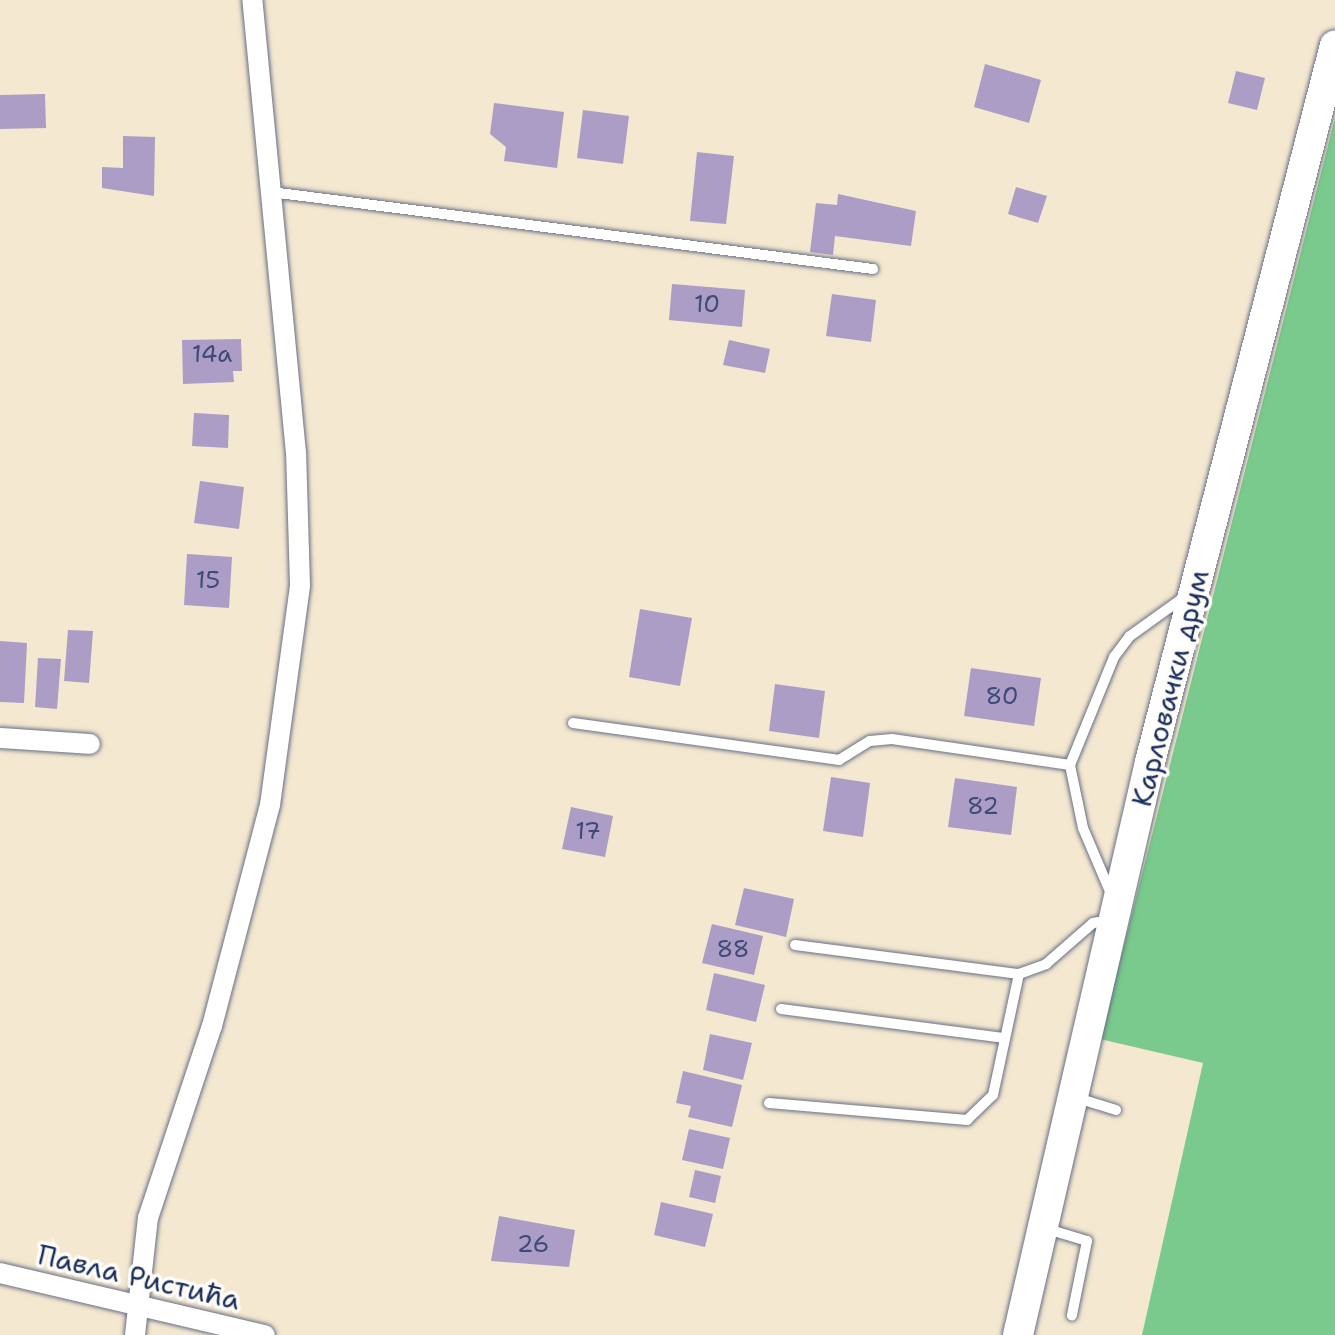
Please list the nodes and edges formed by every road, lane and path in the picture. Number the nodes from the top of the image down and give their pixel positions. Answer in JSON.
{"nodes":[{"id":1,"x":252,"y":0,"type":"edge"},
{"id":2,"x":1335,"y":45,"type":"edge"},
{"id":3,"x":271,"y":192,"type":"junction"},
{"id":4,"x":873,"y":269,"type":"dead end"},
{"id":5,"x":1196,"y":590,"type":"junction"},
{"id":6,"x":573,"y":723,"type":"dead end"},
{"id":7,"x":0,"y":738,"type":"edge"},
{"id":8,"x":90,"y":744,"type":"dead end"},
{"id":9,"x":1070,"y":765,"type":"junction"},
{"id":10,"x":1114,"y":912,"type":"junction"},
{"id":11,"x":795,"y":945,"type":"dead end"},
{"id":12,"x":1019,"y":974,"type":"junction"},
{"id":13,"x":781,"y":1009,"type":"dead end"},
{"id":14,"x":1005,"y":1038,"type":"junction"},
{"id":15,"x":1072,"y":1097,"type":"junction"},
{"id":16,"x":769,"y":1103,"type":"dead end"},
{"id":17,"x":1116,"y":1110,"type":"dead end"},
{"id":18,"x":1042,"y":1227,"type":"junction"},
{"id":19,"x":0,"y":1273,"type":"edge"},
{"id":20,"x":137,"y":1305,"type":"junction"},
{"id":21,"x":1072,"y":1315,"type":"dead end"},
{"id":22,"x":135,"y":1335,"type":"edge"},
{"id":23,"x":265,"y":1335,"type":"edge"},
{"id":24,"x":1018,"y":1335,"type":"edge"}],
"edges":[{"from":1,"to":3,"type":"street"},
{"from":2,"to":5,"type":"main road","name":"Карловачки друм"},
{"from":3,"to":4,"type":"lane"},
{"from":3,"to":20,"type":"street"},
{"from":5,"to":9,"type":"lane"},
{"from":5,"to":10,"type":"main road","name":"Карловачки друм"},
{"from":6,"to":9,"type":"lane"},
{"from":7,"to":8,"type":"street"},
{"from":9,"to":10,"type":"lane"},
{"from":10,"to":12,"type":"lane"},
{"from":10,"to":15,"type":"main road","name":"Карловачки друм"},
{"from":11,"to":12,"type":"lane"},
{"from":12,"to":14,"type":"lane"},
{"from":13,"to":14,"type":"lane"},
{"from":14,"to":16,"type":"lane"},
{"from":15,"to":17,"type":"lane"},
{"from":15,"to":18,"type":"main road","name":"Карловачки друм"},
{"from":18,"to":21,"type":"lane"},
{"from":18,"to":24,"type":"main road","name":"Карловачки друм"},
{"from":19,"to":20,"type":"street","name":"Павла Ристића"},
{"from":20,"to":22,"type":"street"},
{"from":20,"to":23,"type":"street","name":"Павла Ристића"}]}
